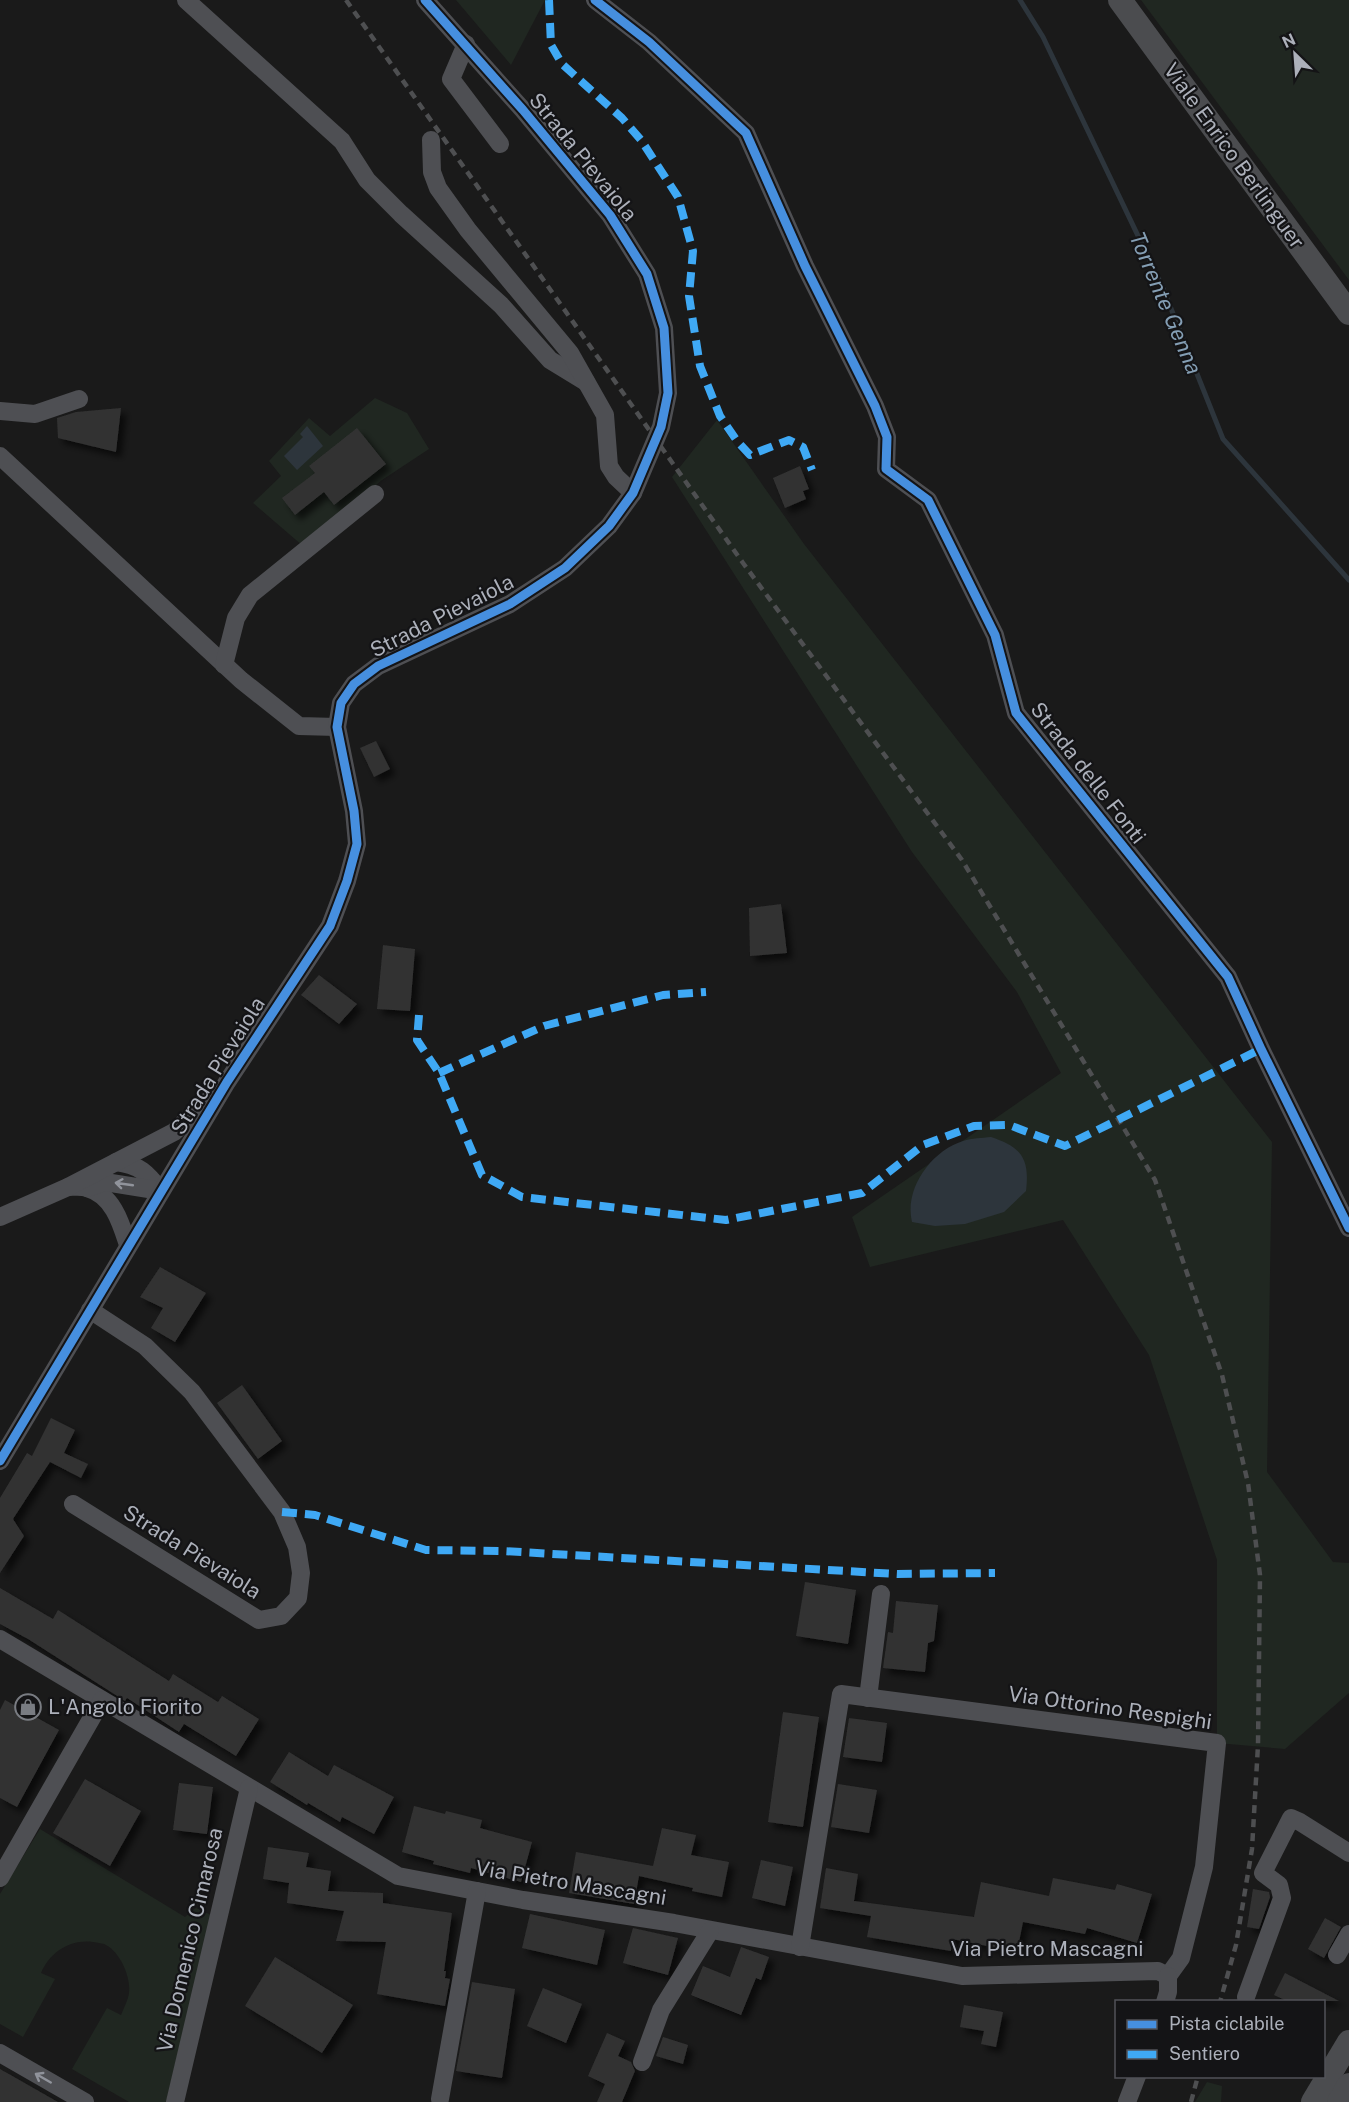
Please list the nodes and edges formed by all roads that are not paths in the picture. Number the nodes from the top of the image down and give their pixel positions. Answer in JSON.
{"nodes":[{"id":1,"x":186,"y":0,"type":"edge"},
{"id":2,"x":425,"y":0,"type":"edge"},
{"id":3,"x":595,"y":0,"type":"edge"},
{"id":4,"x":1120,"y":0,"type":"edge"},
{"id":5,"x":466,"y":44,"type":"junction"},
{"id":6,"x":431,"y":140,"type":"dead end"},
{"id":7,"x":500,"y":144,"type":"dead end"},
{"id":8,"x":1349,"y":313,"type":"edge"},
{"id":9,"x":586,"y":382,"type":"junction"},
{"id":10,"x":79,"y":399,"type":"dead end"},
{"id":11,"x":0,"y":411,"type":"edge"},
{"id":12,"x":0,"y":456,"type":"edge"},
{"id":13,"x":633,"y":493,"type":"junction"},
{"id":14,"x":375,"y":494,"type":"dead end"},
{"id":15,"x":225,"y":665,"type":"junction"},
{"id":16,"x":337,"y":727,"type":"junction"},
{"id":17,"x":227,"y":1082,"type":"junction"},
{"id":18,"x":116,"y":1162,"type":"junction"},
{"id":19,"x":68,"y":1187,"type":"junction"},
{"id":20,"x":87,"y":1188,"type":"junction"},
{"id":21,"x":161,"y":1191,"type":"junction"},
{"id":22,"x":0,"y":1217,"type":"edge"},
{"id":23,"x":1349,"y":1228,"type":"edge"},
{"id":24,"x":128,"y":1245,"type":"junction"},
{"id":25,"x":90,"y":1310,"type":"junction"},
{"id":26,"x":0,"y":1461,"type":"edge"},
{"id":27,"x":73,"y":1504,"type":"dead end"},
{"id":28,"x":881,"y":1594,"type":"dead end"},
{"id":29,"x":0,"y":1639,"type":"edge"},
{"id":30,"x":868,"y":1698,"type":"junction"},
{"id":31,"x":102,"y":1700,"type":"junction"},
{"id":32,"x":249,"y":1788,"type":"junction"},
{"id":33,"x":1349,"y":1853,"type":"edge"},
{"id":34,"x":0,"y":1878,"type":"edge"},
{"id":35,"x":477,"y":1891,"type":"junction"},
{"id":36,"x":710,"y":1931,"type":"junction"},
{"id":37,"x":1349,"y":1934,"type":"edge"},
{"id":38,"x":800,"y":1947,"type":"junction"},
{"id":39,"x":1337,"y":1955,"type":"dead end"},
{"id":40,"x":1168,"y":1976,"type":"junction"},
{"id":41,"x":1246,"y":1997,"type":"dead end"},
{"id":42,"x":1165,"y":2000,"type":"edge"},
{"id":43,"x":1349,"y":2042,"type":"edge"},
{"id":44,"x":0,"y":2053,"type":"edge"},
{"id":45,"x":642,"y":2062,"type":"dead end"},
{"id":46,"x":1136,"y":2078,"type":"edge"},
{"id":47,"x":1349,"y":2085,"type":"edge"},
{"id":48,"x":440,"y":2099,"type":"dead end"},
{"id":49,"x":85,"y":2102,"type":"edge"},
{"id":50,"x":175,"y":2102,"type":"edge"},
{"id":51,"x":1127,"y":2102,"type":"edge"},
{"id":52,"x":1313,"y":2102,"type":"edge"},
{"id":53,"x":1339,"y":2102,"type":"edge"}],
"edges":[{"from":1,"to":9,"type":"street"},
{"from":2,"to":5,"type":"street","name":"Strada Pievaiola"},
{"from":3,"to":23,"type":"street","name":"Strada delle Fonti"},
{"from":4,"to":8,"type":"main road","name":"Viale Enrico Berlinguer"},
{"from":5,"to":7,"type":"street"},
{"from":5,"to":13,"type":"street","name":"Strada Pievaiola"},
{"from":6,"to":9,"type":"street"},
{"from":9,"to":13,"type":"street"},
{"from":10,"to":11,"type":"street"},
{"from":12,"to":15,"type":"street"},
{"from":13,"to":16,"type":"street","name":"Strada Pievaiola"},
{"from":14,"to":15,"type":"street"},
{"from":15,"to":16,"type":"street"},
{"from":16,"to":17,"type":"street","name":"Strada Pievaiola"},
{"from":17,"to":18,"type":"street"},
{"from":17,"to":21,"type":"street","name":"Strada Pievaiola"},
{"from":18,"to":19,"type":"street"},
{"from":18,"to":21,"type":"street"},
{"from":19,"to":20,"type":"street"},
{"from":19,"to":22,"type":"street"},
{"from":21,"to":20,"type":"street","one_way":true},
{"from":20,"to":24,"type":"street"},
{"from":21,"to":24,"type":"street","name":"Strada Pievaiola"},
{"from":24,"to":25,"type":"street","name":"Strada Pievaiola"},
{"from":25,"to":26,"type":"street"},
{"from":25,"to":27,"type":"street","name":"Strada Pievaiola"},
{"from":28,"to":30,"type":"street"},
{"from":29,"to":31,"type":"street","name":"Via Pietro Mascagni"},
{"from":30,"to":38,"type":"street","name":"Via Ottorino Respighi"},
{"from":30,"to":40,"type":"street","name":"Via Ottorino Respighi"},
{"from":31,"to":32,"type":"street","name":"Via Pietro Mascagni"},
{"from":31,"to":34,"type":"street"},
{"from":32,"to":35,"type":"street","name":"Via Pietro Mascagni"},
{"from":32,"to":50,"type":"street","name":"Via Domenico Cimarosa"},
{"from":33,"to":41,"type":"street"},
{"from":35,"to":36,"type":"street","name":"Via Pietro Mascagni"},
{"from":35,"to":48,"type":"street"},
{"from":36,"to":38,"type":"street","name":"Via Pietro Mascagni"},
{"from":36,"to":45,"type":"street"},
{"from":37,"to":39,"type":"street"},
{"from":38,"to":40,"type":"street","name":"Via Pietro Mascagni"},
{"from":40,"to":42,"type":"street","name":"Via Pietro Mascagni"},
{"from":43,"to":52,"type":"main road"},
{"from":49,"to":44,"type":"street","one_way":true},
{"from":46,"to":51,"type":"street"},
{"from":47,"to":53,"type":"main road"}]}
